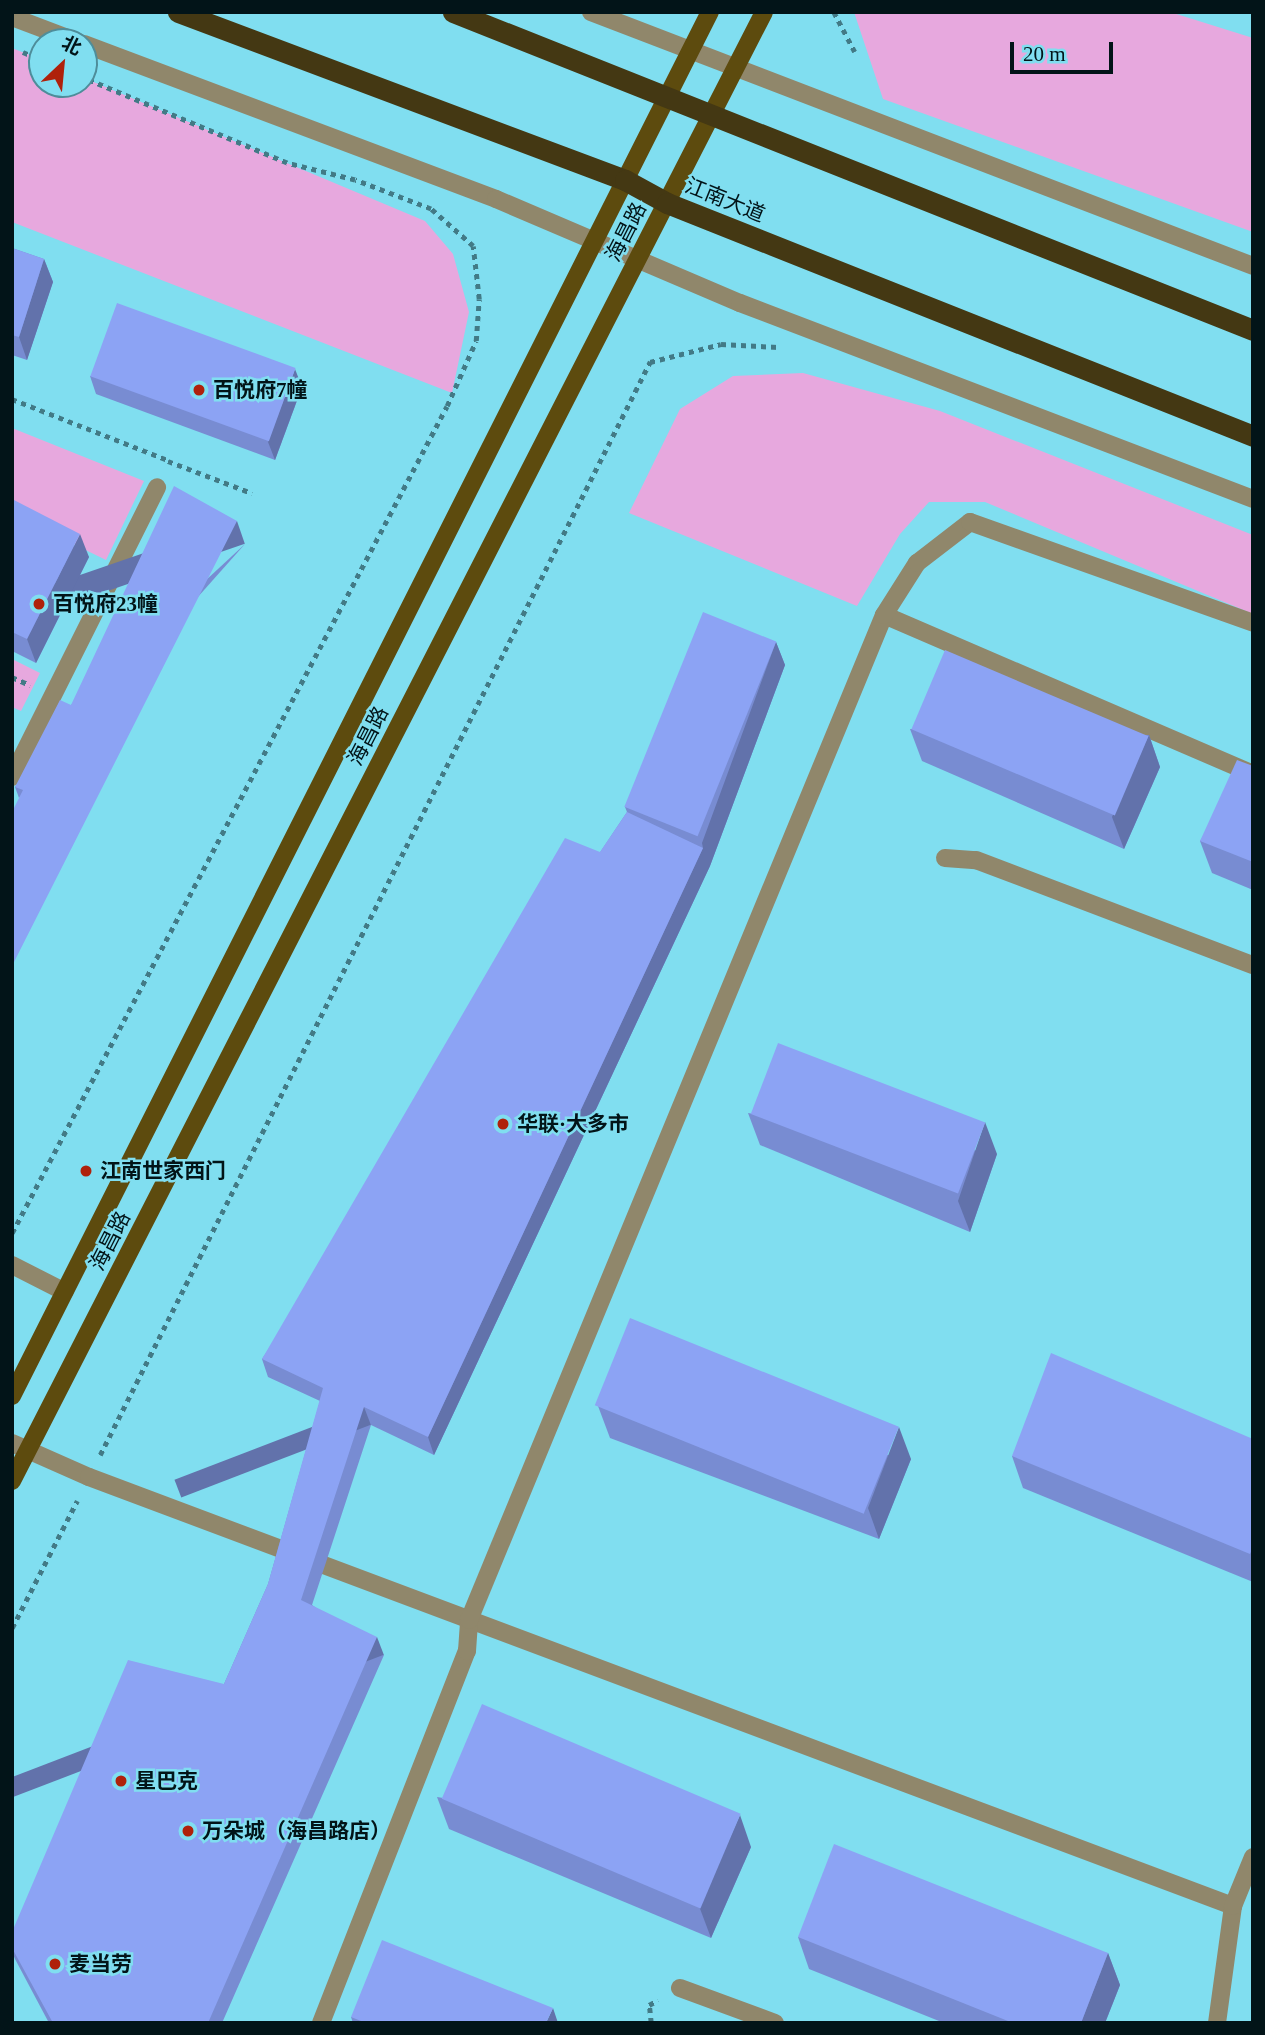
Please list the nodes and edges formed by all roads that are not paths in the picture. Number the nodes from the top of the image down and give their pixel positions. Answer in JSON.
{"nodes":[{"id":1,"x":178,"y":12,"type":"edge"},
{"id":2,"x":453,"y":12,"type":"edge"},
{"id":3,"x":591,"y":12,"type":"edge"},
{"id":4,"x":710,"y":12,"type":"edge"},
{"id":5,"x":764,"y":12,"type":"edge"},
{"id":6,"x":12,"y":17,"type":"edge"},
{"id":7,"x":41,"y":28,"type":"edge"},
{"id":8,"x":98,"y":49,"type":"edge"},
{"id":9,"x":690,"y":51,"type":"junction"},
{"id":10,"x":734,"y":69,"type":"junction"},
{"id":11,"x":667,"y":95,"type":"junction"},
{"id":12,"x":712,"y":113,"type":"junction"},
{"id":13,"x":625,"y":180,"type":"junction"},
{"id":14,"x":667,"y":203,"type":"junction"},
{"id":15,"x":595,"y":240,"type":"junction"},
{"id":16,"x":637,"y":261,"type":"junction"},
{"id":17,"x":1253,"y":266,"type":"edge"},
{"id":18,"x":1253,"y":330,"type":"edge"},
{"id":19,"x":1253,"y":436,"type":"edge"},
{"id":20,"x":157,"y":487,"type":"road end"},
{"id":21,"x":1253,"y":499,"type":"edge"},
{"id":22,"x":884,"y":615,"type":"junction"},
{"id":23,"x":1253,"y":623,"type":"edge"},
{"id":24,"x":1253,"y":774,"type":"edge"},
{"id":25,"x":12,"y":777,"type":"edge"},
{"id":26,"x":945,"y":858,"type":"dead end"},
{"id":27,"x":1253,"y":965,"type":"edge"},
{"id":28,"x":12,"y":1265,"type":"edge"},
{"id":29,"x":65,"y":1292,"type":"junction"},
{"id":30,"x":12,"y":1396,"type":"edge"},
{"id":31,"x":20,"y":1446,"type":"edge"},
{"id":32,"x":12,"y":1481,"type":"edge"},
{"id":33,"x":469,"y":1620,"type":"junction"},
{"id":34,"x":1253,"y":1857,"type":"edge"},
{"id":35,"x":1233,"y":1906,"type":"junction"},
{"id":36,"x":680,"y":1988,"type":"dead end"},
{"id":37,"x":321,"y":2023,"type":"edge"},
{"id":38,"x":775,"y":2023,"type":"edge"},
{"id":39,"x":1217,"y":2023,"type":"edge"}],
"edges":[{"from":1,"to":13,"type":"highway","name":"江南大道"},
{"from":2,"to":11,"type":"highway"},
{"from":3,"to":9,"type":"street"},
{"from":4,"to":9,"type":"main road","name":"海昌路"},
{"from":5,"to":10,"type":"main road","name":"海昌路"},
{"from":6,"to":7,"type":"street"},
{"from":8,"to":15,"type":"street"},
{"from":9,"to":10,"type":"street"},
{"from":9,"to":11,"type":"main road","name":"海昌路"},
{"from":10,"to":12,"type":"main road","name":"海昌路"},
{"from":10,"to":17,"type":"street"},
{"from":11,"to":12,"type":"highway"},
{"from":11,"to":13,"type":"main road","name":"海昌路"},
{"from":12,"to":14,"type":"main road","name":"海昌路"},
{"from":12,"to":18,"type":"highway"},
{"from":13,"to":14,"type":"highway","name":"江南大道"},
{"from":13,"to":15,"type":"main road","name":"海昌路"},
{"from":14,"to":16,"type":"main road","name":"海昌路"},
{"from":14,"to":19,"type":"highway","name":"江南大道"},
{"from":15,"to":16,"type":"street"},
{"from":15,"to":29,"type":"main road","name":"海昌路"},
{"from":16,"to":21,"type":"street"},
{"from":16,"to":31,"type":"main road","name":"海昌路"},
{"from":20,"to":25,"type":"street"},
{"from":22,"to":23,"type":"street"},
{"from":22,"to":24,"type":"street"},
{"from":22,"to":33,"type":"street"},
{"from":26,"to":27,"type":"street"},
{"from":28,"to":29,"type":"street"},
{"from":29,"to":30,"type":"main road","name":"海昌路"},
{"from":31,"to":32,"type":"main road","name":"海昌路"},
{"from":31,"to":33,"type":"street"},
{"from":33,"to":35,"type":"street"},
{"from":33,"to":37,"type":"street"},
{"from":34,"to":35,"type":"street"},
{"from":35,"to":39,"type":"street"},
{"from":36,"to":38,"type":"street"}]}
